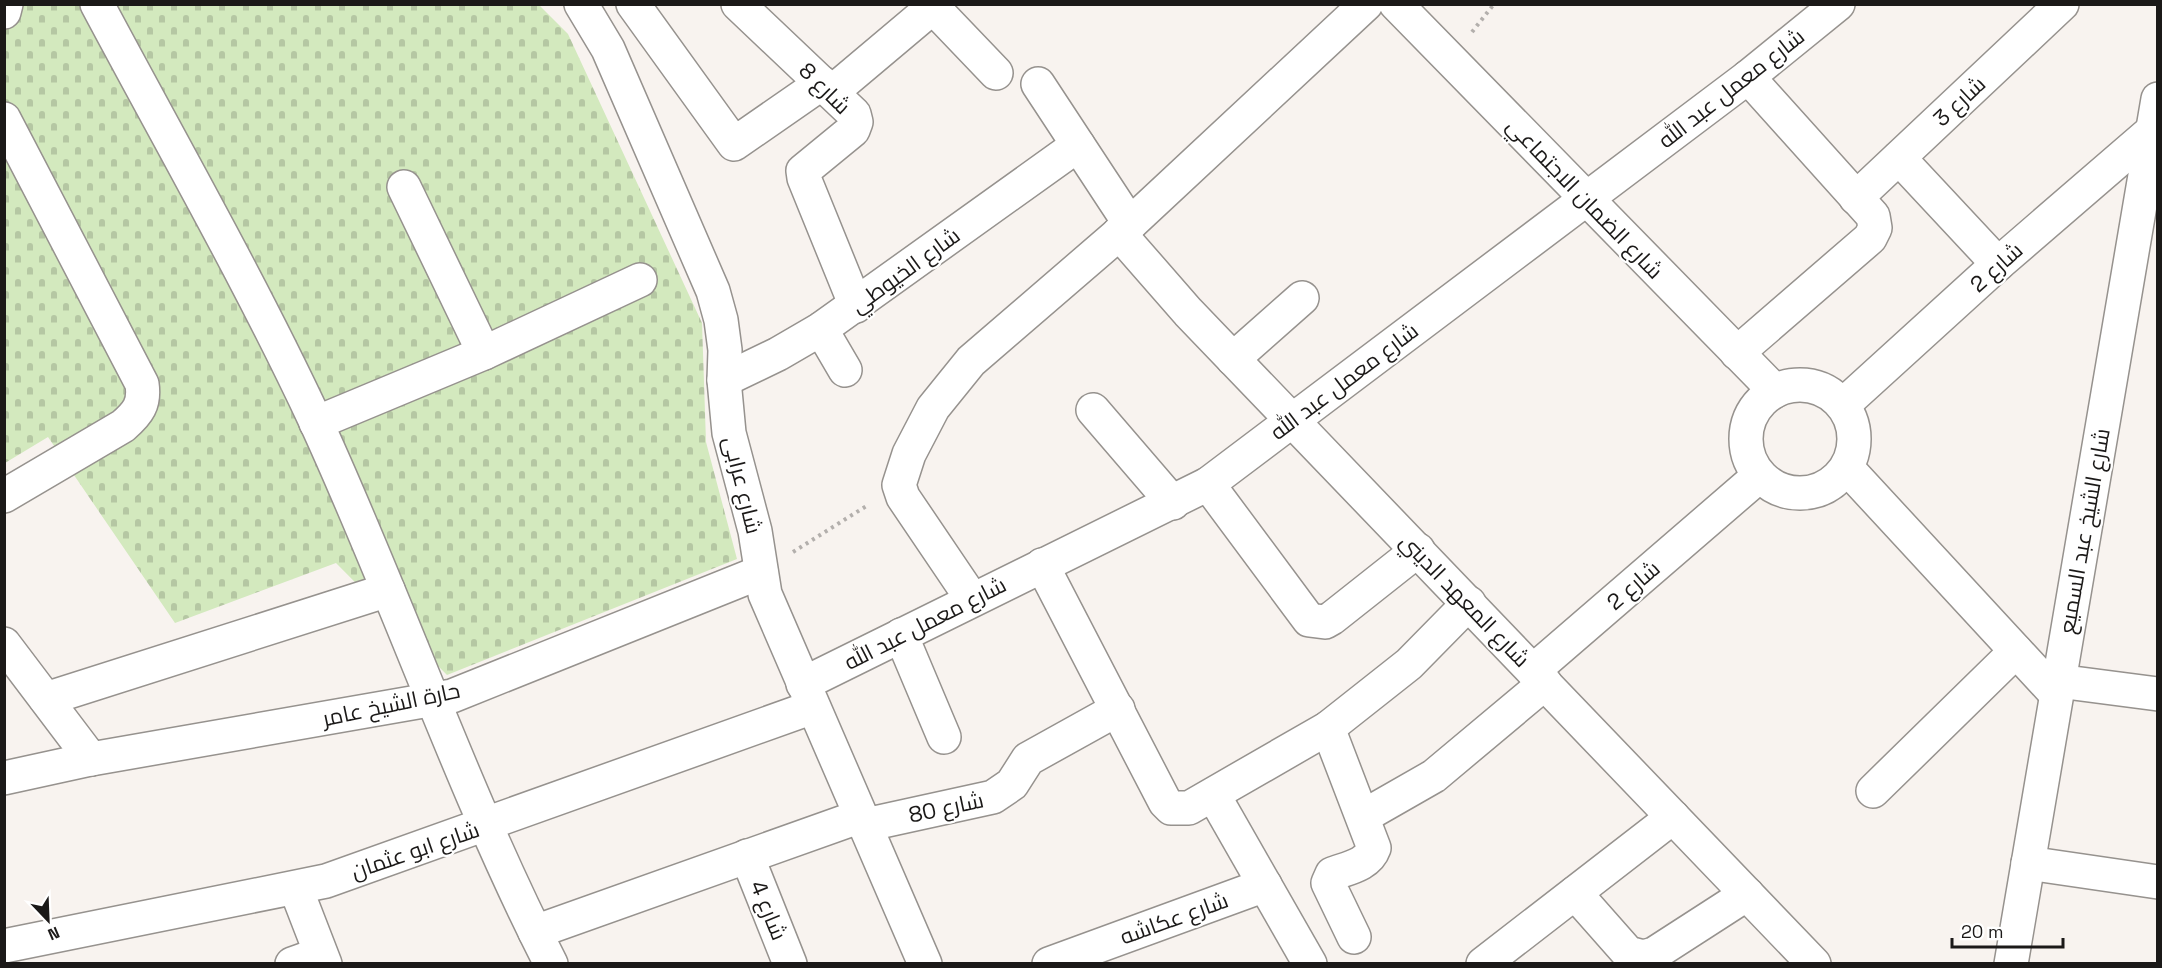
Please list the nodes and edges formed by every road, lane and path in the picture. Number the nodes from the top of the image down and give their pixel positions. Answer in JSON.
{"nodes":[{"id":1,"x":6,"y":4,"type":"edge"},
{"id":2,"x":97,"y":4,"type":"edge"},
{"id":3,"x":582,"y":4,"type":"edge"},
{"id":4,"x":633,"y":4,"type":"edge"},
{"id":5,"x":738,"y":4,"type":"edge"},
{"id":6,"x":1366,"y":4,"type":"edge"},
{"id":7,"x":1396,"y":4,"type":"edge"},
{"id":8,"x":1838,"y":4,"type":"edge"},
{"id":9,"x":2061,"y":4,"type":"edge"},
{"id":10,"x":931,"y":6,"type":"edge"},
{"id":11,"x":4,"y":12,"type":"edge"},
{"id":12,"x":996,"y":73,"type":"dead end"},
{"id":13,"x":1748,"y":77,"type":"junction"},
{"id":14,"x":1038,"y":84,"type":"dead end"},
{"id":15,"x":827,"y":87,"type":"junction"},
{"id":16,"x":2157,"y":99,"type":"edge"},
{"id":17,"x":4,"y":119,"type":"edge"},
{"id":18,"x":2152,"y":131,"type":"junction"},
{"id":19,"x":1078,"y":145,"type":"junction"},
{"id":20,"x":1899,"y":158,"type":"junction"},
{"id":21,"x":404,"y":187,"type":"dead end"},
{"id":22,"x":1856,"y":198,"type":"junction"},
{"id":23,"x":1586,"y":199,"type":"junction"},
{"id":24,"x":1124,"y":229,"type":"junction"},
{"id":25,"x":1998,"y":264,"type":"junction"},
{"id":26,"x":640,"y":280,"type":"dead end"},
{"id":27,"x":1302,"y":298,"type":"dead end"},
{"id":28,"x":856,"y":306,"type":"junction"},
{"id":29,"x":821,"y":329,"type":"junction"},
{"id":30,"x":484,"y":353,"type":"junction"},
{"id":31,"x":1737,"y":353,"type":"junction"},
{"id":32,"x":1233,"y":359,"type":"junction"},
{"id":33,"x":845,"y":370,"type":"dead end"},
{"id":34,"x":724,"y":380,"type":"junction"},
{"id":35,"x":1775,"y":391,"type":"junction"},
{"id":36,"x":1843,"y":405,"type":"junction"},
{"id":37,"x":1093,"y":410,"type":"dead end"},
{"id":38,"x":1292,"y":420,"type":"junction"},
{"id":39,"x":316,"y":423,"type":"junction"},
{"id":40,"x":1846,"y":468,"type":"junction"},
{"id":41,"x":1759,"y":476,"type":"junction"},
{"id":42,"x":1208,"y":484,"type":"junction"},
{"id":43,"x":899,"y":485,"type":"junction"},
{"id":44,"x":4,"y":496,"type":"edge"},
{"id":45,"x":1173,"y":503,"type":"junction"},
{"id":46,"x":1418,"y":550,"type":"junction"},
{"id":47,"x":1042,"y":565,"type":"junction"},
{"id":48,"x":761,"y":572,"type":"junction"},
{"id":49,"x":388,"y":590,"type":"junction"},
{"id":50,"x":972,"y":599,"type":"junction"},
{"id":51,"x":1469,"y":603,"type":"junction"},
{"id":52,"x":901,"y":635,"type":"junction"},
{"id":53,"x":4,"y":644,"type":"edge"},
{"id":54,"x":2016,"y":651,"type":"junction"},
{"id":55,"x":1539,"y":677,"type":"junction"},
{"id":56,"x":2057,"y":688,"type":"junction"},
{"id":57,"x":2157,"y":694,"type":"edge"},
{"id":58,"x":808,"y":696,"type":"junction"},
{"id":59,"x":46,"y":699,"type":"junction"},
{"id":60,"x":434,"y":700,"type":"junction"},
{"id":61,"x":1118,"y":709,"type":"junction"},
{"id":62,"x":1328,"y":728,"type":"junction"},
{"id":63,"x":944,"y":738,"type":"dead end"},
{"id":64,"x":91,"y":759,"type":"junction"},
{"id":65,"x":4,"y":778,"type":"edge"},
{"id":66,"x":1873,"y":791,"type":"dead end"},
{"id":67,"x":1214,"y":796,"type":"junction"},
{"id":68,"x":1364,"y":816,"type":"junction"},
{"id":69,"x":1673,"y":817,"type":"junction"},
{"id":70,"x":863,"y":820,"type":"junction"},
{"id":71,"x":485,"y":825,"type":"junction"},
{"id":72,"x":747,"y":856,"type":"junction"},
{"id":73,"x":2028,"y":863,"type":"junction"},
{"id":74,"x":2157,"y":882,"type":"edge"},
{"id":75,"x":1265,"y":885,"type":"junction"},
{"id":76,"x":296,"y":889,"type":"junction"},
{"id":77,"x":1575,"y":893,"type":"junction"},
{"id":78,"x":1747,"y":894,"type":"junction"},
{"id":79,"x":535,"y":932,"type":"junction"},
{"id":80,"x":1354,"y":937,"type":"dead end"},
{"id":81,"x":4,"y":946,"type":"edge"},
{"id":82,"x":313,"y":960,"type":"edge"},
{"id":83,"x":916,"y":961,"type":"edge"},
{"id":84,"x":551,"y":963,"type":"edge"},
{"id":85,"x":790,"y":963,"type":"edge"},
{"id":86,"x":1049,"y":963,"type":"edge"},
{"id":87,"x":1310,"y":963,"type":"edge"},
{"id":88,"x":1483,"y":963,"type":"edge"},
{"id":89,"x":1814,"y":963,"type":"edge"},
{"id":90,"x":2011,"y":963,"type":"edge"}],
"edges":[{"from":1,"to":11,"type":"street"},
{"from":2,"to":39,"type":"street"},
{"from":3,"to":34,"type":"street","name":"شارع عرابى"},
{"from":4,"to":15,"type":"street"},
{"from":5,"to":15,"type":"street","name":"شارع 8"},
{"from":6,"to":24,"type":"street"},
{"from":7,"to":23,"type":"street","name":"شارع الضمان الاجتماعي"},
{"from":8,"to":13,"type":"street","name":"شارع معمل عبد الله"},
{"from":9,"to":20,"type":"street","name":"شارع 3"},
{"from":10,"to":12,"type":"street"},
{"from":10,"to":15,"type":"street"},
{"from":13,"to":22,"type":"street"},
{"from":13,"to":23,"type":"street","name":"شارع معمل عبد الله"},
{"from":14,"to":19,"type":"street","name":"شارع المعهد الديني"},
{"from":15,"to":28,"type":"street","name":"شارع 8"},
{"from":16,"to":18,"type":"street","name":"شارع الشيخ عبد السميع"},
{"from":17,"to":44,"type":"street"},
{"from":18,"to":25,"type":"street","name":"شارع 2"},
{"from":18,"to":56,"type":"street","name":"شارع الشيخ عبد السميع"},
{"from":19,"to":24,"type":"street","name":"شارع المعهد الديني"},
{"from":19,"to":28,"type":"street","name":"شارع الخيوطي"},
{"from":20,"to":22,"type":"street","name":"شارع 3"},
{"from":20,"to":25,"type":"street"},
{"from":21,"to":30,"type":"street"},
{"from":22,"to":31,"type":"street"},
{"from":23,"to":31,"type":"street","name":"شارع الضمان الاجتماعي"},
{"from":23,"to":38,"type":"street","name":"شارع معمل عبد الله"},
{"from":24,"to":32,"type":"street","name":"شارع المعهد الديني"},
{"from":24,"to":43,"type":"street"},
{"from":25,"to":36,"type":"street","name":"شارع 2"},
{"from":26,"to":30,"type":"street"},
{"from":27,"to":32,"type":"street"},
{"from":28,"to":29,"type":"street","name":"شارع الخيوطي"},
{"from":29,"to":33,"type":"street"},
{"from":29,"to":34,"type":"street","name":"شارع الخيوطي"},
{"from":30,"to":39,"type":"street"},
{"from":31,"to":35,"type":"street","name":"شارع الضمان الاجتماعي"},
{"from":32,"to":38,"type":"street","name":"شارع المعهد الديني"},
{"from":34,"to":48,"type":"street","name":"شارع عرابى"},
{"from":35,"to":36,"type":"street"},
{"from":35,"to":41,"type":"street"},
{"from":36,"to":40,"type":"street"},
{"from":37,"to":45,"type":"street"},
{"from":38,"to":42,"type":"street","name":"شارع معمل عبد الله"},
{"from":38,"to":46,"type":"street","name":"شارع المعهد الديني"},
{"from":39,"to":49,"type":"street"},
{"from":40,"to":41,"type":"street"},
{"from":40,"to":54,"type":"street"},
{"from":41,"to":55,"type":"street","name":"شارع 2"},
{"from":42,"to":45,"type":"street","name":"شارع معمل عبد الله"},
{"from":42,"to":46,"type":"street"},
{"from":43,"to":48,"type":"path"},
{"from":43,"to":50,"type":"street"},
{"from":45,"to":47,"type":"street","name":"شارع معمل عبد الله"},
{"from":46,"to":51,"type":"street","name":"شارع المعهد الديني"},
{"from":47,"to":50,"type":"street","name":"شارع معمل عبد الله"},
{"from":47,"to":61,"type":"street"},
{"from":48,"to":58,"type":"street","name":"شارع عرابى"},
{"from":48,"to":60,"type":"street","name":"حارة الشيخ عامر"},
{"from":49,"to":59,"type":"street"},
{"from":49,"to":60,"type":"street"},
{"from":50,"to":52,"type":"street","name":"شارع معمل عبد الله"},
{"from":51,"to":55,"type":"street","name":"شارع المعهد الديني"},
{"from":51,"to":62,"type":"street"},
{"from":52,"to":58,"type":"street","name":"شارع معمل عبد الله"},
{"from":52,"to":63,"type":"street"},
{"from":53,"to":59,"type":"street"},
{"from":54,"to":56,"type":"street"},
{"from":54,"to":66,"type":"street"},
{"from":55,"to":68,"type":"street","name":"شارع 2"},
{"from":55,"to":69,"type":"street","name":"شارع المعهد الديني"},
{"from":56,"to":57,"type":"street"},
{"from":56,"to":73,"type":"street","name":"شارع الشيخ عبد السميع"},
{"from":58,"to":70,"type":"street","name":"شارع عرابى"},
{"from":58,"to":71,"type":"street","name":"شارع ابو عثمان"},
{"from":59,"to":64,"type":"street"},
{"from":60,"to":64,"type":"street","name":"حارة الشيخ عامر"},
{"from":60,"to":71,"type":"street"},
{"from":61,"to":67,"type":"street"},
{"from":61,"to":70,"type":"street","name":"شارع 80"},
{"from":62,"to":67,"type":"street"},
{"from":62,"to":68,"type":"street"},
{"from":64,"to":65,"type":"street","name":"حارة الشيخ عامر"},
{"from":67,"to":75,"type":"street"},
{"from":68,"to":80,"type":"street"},
{"from":69,"to":77,"type":"street"},
{"from":69,"to":78,"type":"street","name":"شارع المعهد الديني"},
{"from":70,"to":72,"type":"street","name":"شارع 80"},
{"from":70,"to":83,"type":"street","name":"شارع عرابى"},
{"from":71,"to":76,"type":"street","name":"شارع ابو عثمان"},
{"from":71,"to":79,"type":"street"},
{"from":72,"to":79,"type":"street","name":"شارع 80"},
{"from":72,"to":85,"type":"street","name":"شارع 4"},
{"from":73,"to":74,"type":"street"},
{"from":73,"to":90,"type":"street","name":"شارع الشيخ عبد السميع"},
{"from":75,"to":86,"type":"street","name":"شارع عكاشه"},
{"from":75,"to":87,"type":"street"},
{"from":76,"to":81,"type":"street","name":"شارع ابو عثمان"},
{"from":76,"to":82,"type":"street"},
{"from":77,"to":78,"type":"street"},
{"from":77,"to":88,"type":"street"},
{"from":78,"to":89,"type":"street","name":"شارع المعهد الديني"},
{"from":79,"to":84,"type":"street"}]}
